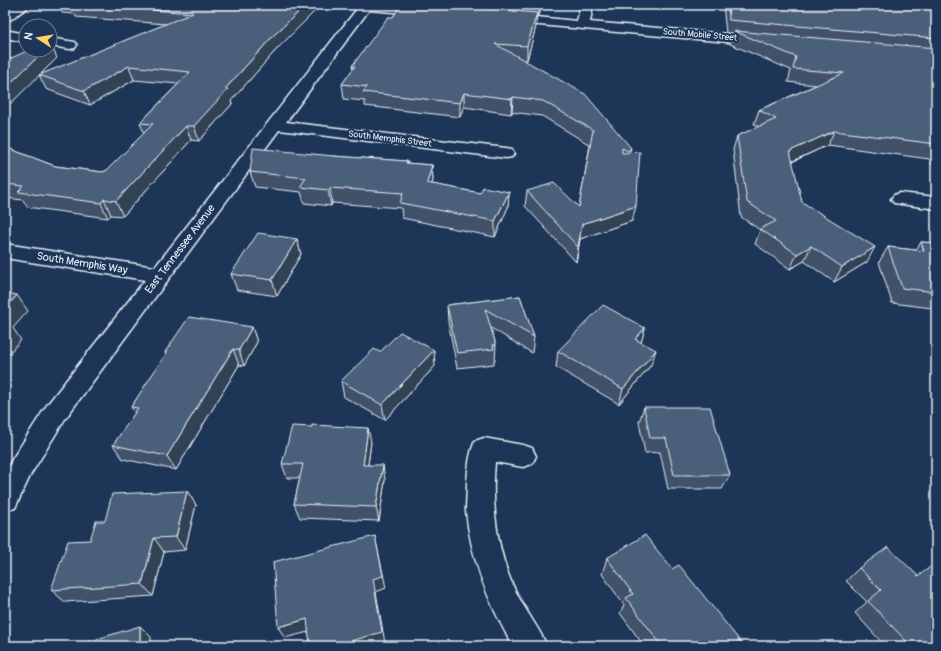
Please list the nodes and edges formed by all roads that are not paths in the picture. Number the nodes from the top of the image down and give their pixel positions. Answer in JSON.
{"nodes":[{"id":1,"x":25,"y":5,"type":"edge"},
{"id":2,"x":366,"y":5,"type":"edge"},
{"id":3,"x":587,"y":5,"type":"edge"},
{"id":4,"x":443,"y":12,"type":"edge"},
{"id":5,"x":5,"y":16,"type":"edge"},
{"id":6,"x":490,"y":17,"type":"edge"},
{"id":7,"x":583,"y":25,"type":"junction"},
{"id":8,"x":5,"y":34,"type":"edge"},
{"id":9,"x":18,"y":36,"type":"edge"},
{"id":10,"x":771,"y":42,"type":"edge"},
{"id":11,"x":58,"y":43,"type":"edge"},
{"id":12,"x":70,"y":45,"type":"dead end"},
{"id":13,"x":274,"y":126,"type":"junction"},
{"id":14,"x":506,"y":153,"type":"dead end"},
{"id":15,"x":900,"y":199,"type":"dead end"},
{"id":16,"x":936,"y":204,"type":"edge"},
{"id":17,"x":5,"y":251,"type":"edge"},
{"id":18,"x":160,"y":275,"type":"junction"},
{"id":19,"x":523,"y":456,"type":"dead end"},
{"id":20,"x":5,"y":499,"type":"edge"},
{"id":21,"x":531,"y":646,"type":"edge"}],
"edges":[{"from":1,"to":5,"type":"street"},
{"from":2,"to":4,"type":"street"},
{"from":2,"to":13,"type":"street","name":"East Tennessee Avenue"},
{"from":3,"to":7,"type":"street"},
{"from":6,"to":7,"type":"street","name":"South Mobile Street"},
{"from":7,"to":10,"type":"street","name":"South Mobile Street"},
{"from":8,"to":9,"type":"street"},
{"from":11,"to":12,"type":"street"},
{"from":13,"to":14,"type":"street","name":"South Memphis Street"},
{"from":13,"to":18,"type":"street","name":"East Tennessee Avenue"},
{"from":15,"to":16,"type":"street"},
{"from":17,"to":18,"type":"street","name":"South Memphis Way"},
{"from":18,"to":20,"type":"street","name":"East Tennessee Avenue"},
{"from":19,"to":21,"type":"street"}]}
